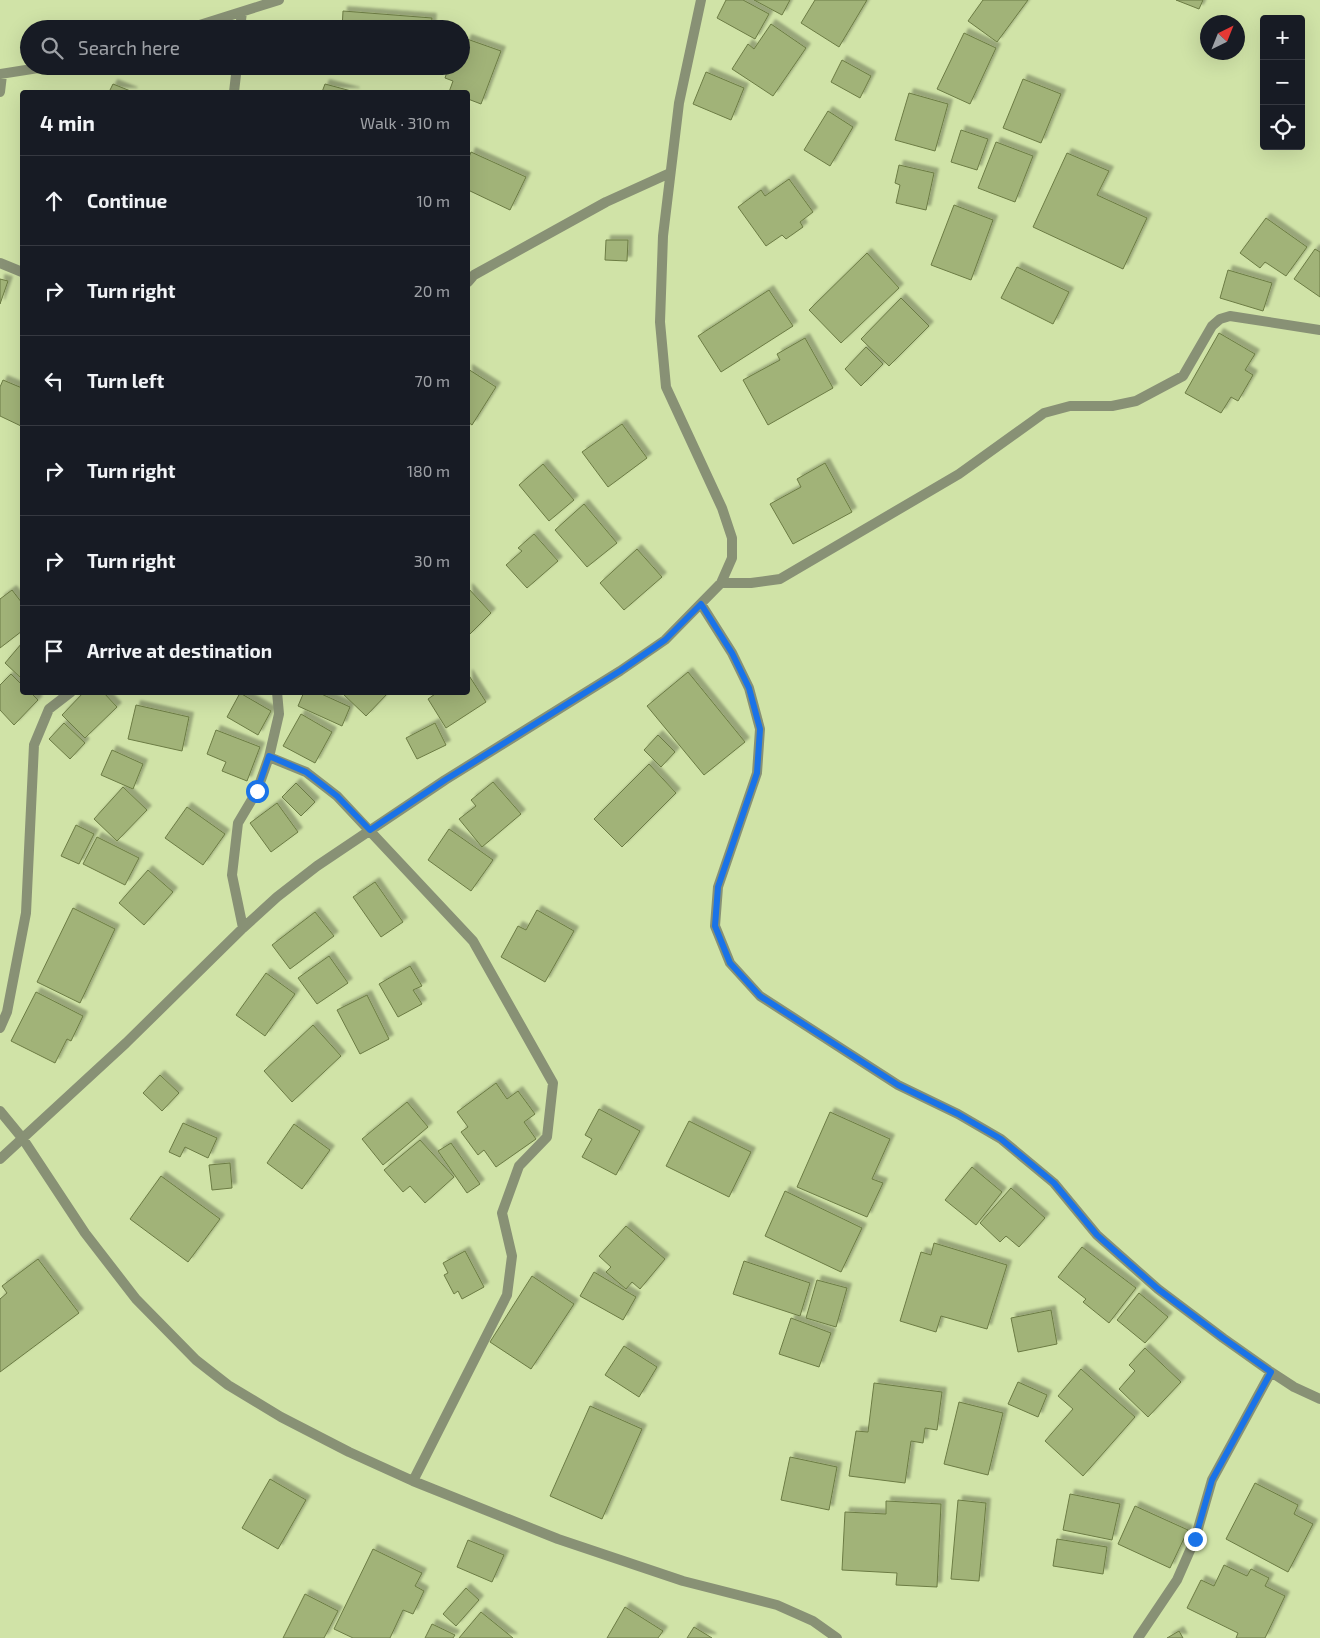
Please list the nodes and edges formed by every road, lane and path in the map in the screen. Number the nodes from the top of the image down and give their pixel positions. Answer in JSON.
{"nodes":[{"id":1,"x":279,"y":0,"type":"edge"},
{"id":2,"x":700,"y":0,"type":"edge"},
{"id":3,"x":261,"y":3,"type":"edge"},
{"id":4,"x":242,"y":12,"type":"junction"},
{"id":5,"x":216,"y":20,"type":"edge"},
{"id":6,"x":241,"y":20,"type":"edge"},
{"id":7,"x":20,"y":71,"type":"edge"},
{"id":8,"x":1,"y":74,"type":"edge"},
{"id":9,"x":236,"y":75,"type":"edge"},
{"id":10,"x":234,"y":90,"type":"edge"},
{"id":11,"x":0,"y":92,"type":"edge"},
{"id":12,"x":670,"y":173,"type":"junction"},
{"id":13,"x":0,"y":263,"type":"edge"},
{"id":14,"x":20,"y":271,"type":"edge"},
{"id":15,"x":470,"y":276,"type":"edge"},
{"id":16,"x":1320,"y":330,"type":"edge"},
{"id":17,"x":721,"y":583,"type":"junction"},
{"id":18,"x":701,"y":604,"type":"junction"},
{"id":19,"x":67,"y":695,"type":"edge"},
{"id":20,"x":277,"y":695,"type":"edge"},
{"id":21,"x":269,"y":756,"type":"junction"},
{"id":22,"x":370,"y":830,"type":"junction"},
{"id":23,"x":243,"y":928,"type":"junction"},
{"id":24,"x":0,"y":1028,"type":"edge"},
{"id":25,"x":0,"y":1111,"type":"edge"},
{"id":26,"x":23,"y":1139,"type":"junction"},
{"id":27,"x":0,"y":1159,"type":"edge"},
{"id":28,"x":1271,"y":1372,"type":"junction"},
{"id":29,"x":1320,"y":1399,"type":"edge"},
{"id":30,"x":413,"y":1481,"type":"junction"},
{"id":31,"x":837,"y":1638,"type":"edge"},
{"id":32,"x":1138,"y":1638,"type":"edge"}],
"edges":[{"from":1,"to":3,"type":"street"},
{"from":2,"to":12,"type":"street"},
{"from":3,"to":4,"type":"street"},
{"from":4,"to":5,"type":"street"},
{"from":4,"to":6,"type":"street"},
{"from":7,"to":8,"type":"street"},
{"from":8,"to":11,"type":"street"},
{"from":9,"to":10,"type":"street"},
{"from":12,"to":15,"type":"street"},
{"from":12,"to":17,"type":"street"},
{"from":13,"to":14,"type":"street"},
{"from":16,"to":17,"type":"street"},
{"from":17,"to":18,"type":"street"},
{"from":18,"to":22,"type":"street"},
{"from":18,"to":28,"type":"street"},
{"from":19,"to":24,"type":"street"},
{"from":20,"to":21,"type":"street"},
{"from":21,"to":22,"type":"street"},
{"from":21,"to":23,"type":"street"},
{"from":22,"to":23,"type":"street"},
{"from":22,"to":30,"type":"street"},
{"from":23,"to":26,"type":"street"},
{"from":25,"to":26,"type":"street"},
{"from":26,"to":27,"type":"street"},
{"from":26,"to":30,"type":"street"},
{"from":28,"to":29,"type":"street"},
{"from":28,"to":32,"type":"street"},
{"from":30,"to":31,"type":"street"}]}
